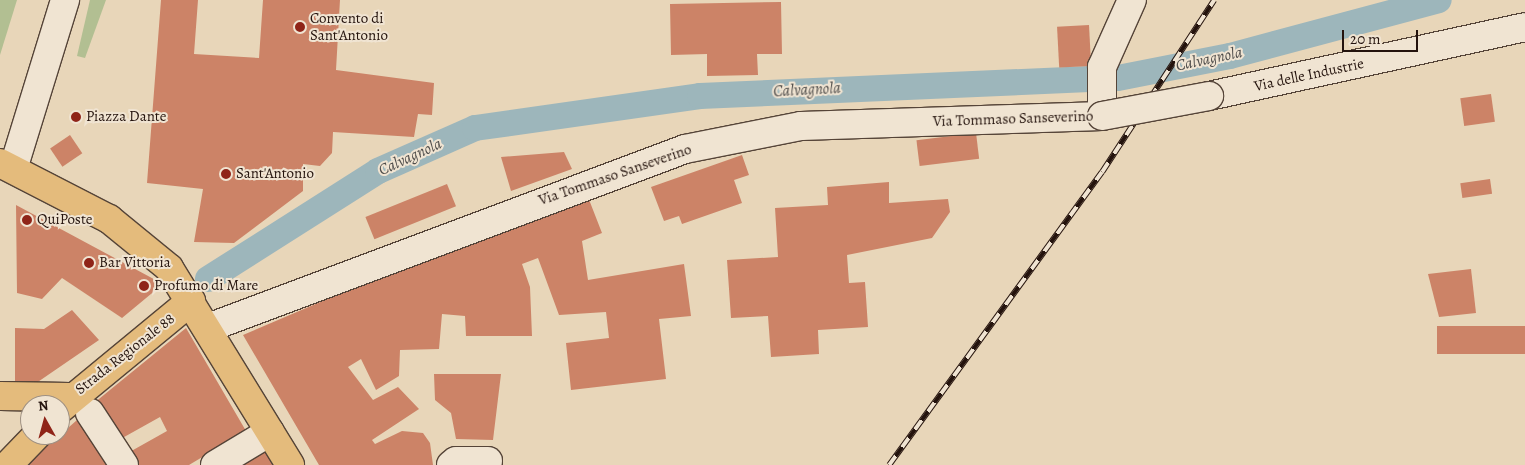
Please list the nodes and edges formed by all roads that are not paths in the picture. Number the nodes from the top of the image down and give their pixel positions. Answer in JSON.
{"nodes":[{"id":1,"x":65,"y":0,"type":"edge"},
{"id":2,"x":1132,"y":0,"type":"edge"},
{"id":3,"x":1525,"y":27,"type":"edge"},
{"id":4,"x":1102,"y":91,"type":"junction"},
{"id":5,"x":7,"y":165,"type":"edge"},
{"id":6,"x":191,"y":301,"type":"junction"},
{"id":7,"x":208,"y":328,"type":"junction"},
{"id":8,"x":0,"y":396,"type":"edge"},
{"id":9,"x":74,"y":406,"type":"edge"},
{"id":10,"x":270,"y":432,"type":"junction"},
{"id":11,"x":27,"y":445,"type":"edge"},
{"id":12,"x":488,"y":461,"type":"dead end"},
{"id":13,"x":8,"y":465,"type":"edge"},
{"id":14,"x":124,"y":465,"type":"edge"},
{"id":15,"x":215,"y":465,"type":"edge"},
{"id":16,"x":290,"y":465,"type":"edge"},
{"id":17,"x":451,"y":465,"type":"edge"}],
"edges":[{"from":1,"to":5,"type":"street"},
{"from":2,"to":4,"type":"street"},
{"from":3,"to":4,"type":"street","name":"Via delle Industrie","bridge":true},
{"from":4,"to":7,"type":"street","name":"Via Tommaso Sanseverino"},
{"from":5,"to":6,"type":"main road"},
{"from":6,"to":7,"type":"main road"},
{"from":6,"to":9,"type":"main road","name":"Strada Regionale 88"},
{"from":7,"to":10,"type":"main road"},
{"from":8,"to":9,"type":"main road"},
{"from":9,"to":14,"type":"street"},
{"from":10,"to":15,"type":"street"},
{"from":10,"to":16,"type":"main road"},
{"from":11,"to":13,"type":"main road"},
{"from":12,"to":17,"type":"street"}]}
